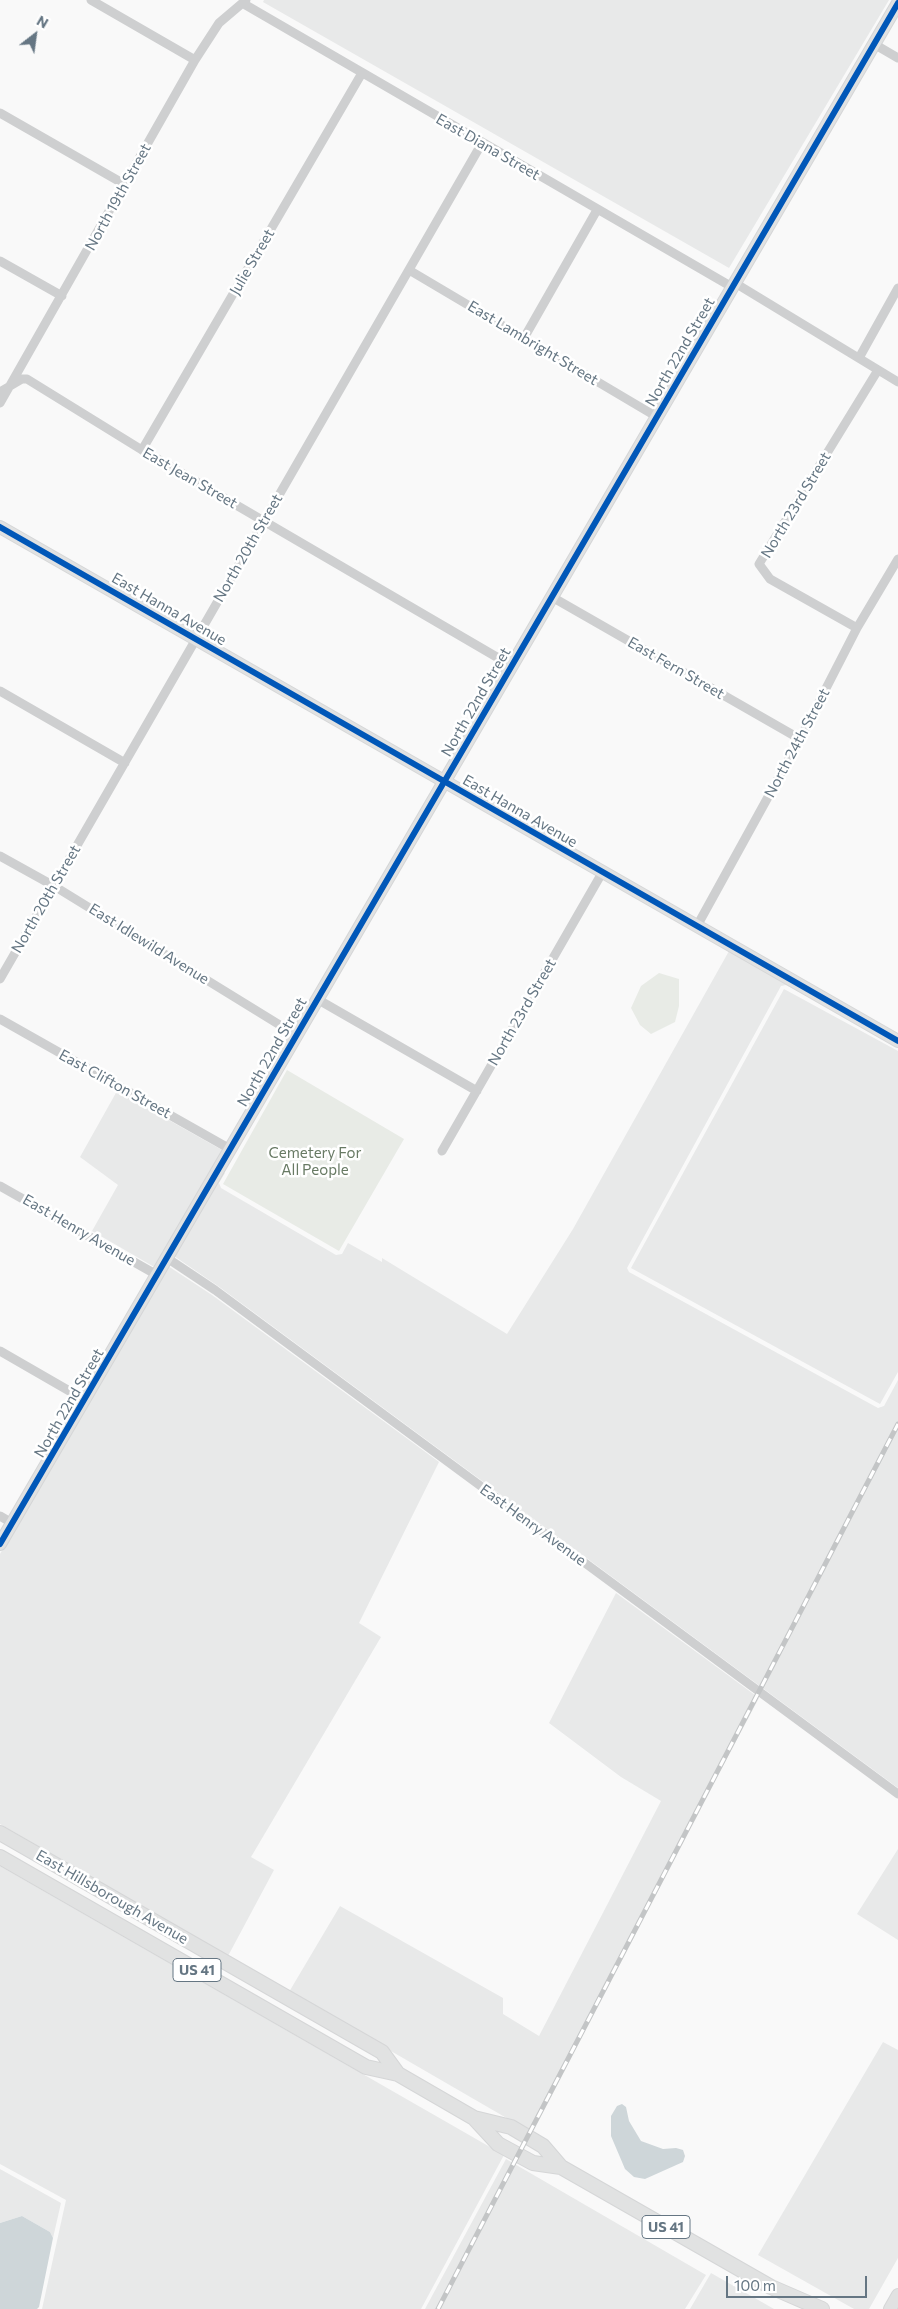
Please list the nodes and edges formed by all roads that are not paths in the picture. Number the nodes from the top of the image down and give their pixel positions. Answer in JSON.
{"nodes":[{"id":1,"x":91,"y":0,"type":"edge"},
{"id":2,"x":245,"y":2,"type":"edge"},
{"id":3,"x":898,"y":3,"type":"edge"},
{"id":4,"x":874,"y":44,"type":"junction"},
{"id":5,"x":898,"y":58,"type":"edge"},
{"id":6,"x":195,"y":60,"type":"junction"},
{"id":7,"x":362,"y":73,"type":"junction"},
{"id":8,"x":0,"y":112,"type":"edge"},
{"id":9,"x":482,"y":143,"type":"junction"},
{"id":10,"x":124,"y":184,"type":"junction"},
{"id":11,"x":597,"y":210,"type":"junction"},
{"id":12,"x":0,"y":261,"type":"edge"},
{"id":13,"x":409,"y":270,"type":"junction"},
{"id":14,"x":733,"y":285,"type":"junction"},
{"id":15,"x":898,"y":288,"type":"edge"},
{"id":16,"x":62,"y":296,"type":"junction"},
{"id":17,"x":524,"y":338,"type":"junction"},
{"id":18,"x":859,"y":358,"type":"junction"},
{"id":19,"x":878,"y":370,"type":"junction"},
{"id":20,"x":898,"y":382,"type":"edge"},
{"id":21,"x":10,"y":385,"type":"junction"},
{"id":22,"x":0,"y":392,"type":"edge"},
{"id":23,"x":0,"y":403,"type":"edge"},
{"id":24,"x":657,"y":417,"type":"junction"},
{"id":25,"x":142,"y":450,"type":"junction"},
{"id":26,"x":263,"y":521,"type":"junction"},
{"id":27,"x":0,"y":527,"type":"edge"},
{"id":28,"x":898,"y":559,"type":"edge"},
{"id":29,"x":552,"y":597,"type":"junction"},
{"id":30,"x":857,"y":628,"type":"junction"},
{"id":31,"x":196,"y":639,"type":"junction"},
{"id":32,"x":512,"y":666,"type":"junction"},
{"id":33,"x":0,"y":691,"type":"edge"},
{"id":34,"x":800,"y":739,"type":"junction"},
{"id":35,"x":125,"y":763,"type":"junction"},
{"id":36,"x":444,"y":782,"type":"junction"},
{"id":37,"x":0,"y":856,"type":"edge"},
{"id":38,"x":602,"y":873,"type":"junction"},
{"id":39,"x":54,"y":886,"type":"junction"},
{"id":40,"x":697,"y":926,"type":"junction"},
{"id":41,"x":0,"y":979,"type":"edge"},
{"id":42,"x":317,"y":999,"type":"junction"},
{"id":43,"x":0,"y":1019,"type":"edge"},
{"id":44,"x":296,"y":1035,"type":"junction"},
{"id":45,"x":898,"y":1041,"type":"edge"},
{"id":46,"x":477,"y":1091,"type":"junction"},
{"id":47,"x":230,"y":1149,"type":"junction"},
{"id":48,"x":442,"y":1151,"type":"dead end"},
{"id":49,"x":0,"y":1186,"type":"edge"},
{"id":50,"x":167,"y":1258,"type":"junction"},
{"id":51,"x":157,"y":1275,"type":"junction"},
{"id":52,"x":0,"y":1351,"type":"edge"},
{"id":53,"x":85,"y":1400,"type":"junction"},
{"id":54,"x":0,"y":1516,"type":"edge"},
{"id":55,"x":12,"y":1523,"type":"junction"},
{"id":56,"x":0,"y":1544,"type":"edge"},
{"id":57,"x":898,"y":1794,"type":"edge"},
{"id":58,"x":0,"y":1833,"type":"edge"},
{"id":59,"x":0,"y":1857,"type":"edge"},
{"id":60,"x":398,"y":2074,"type":"junction"},
{"id":61,"x":474,"y":2118,"type":"junction"},
{"id":62,"x":560,"y":2167,"type":"junction"},
{"id":63,"x":771,"y":2287,"type":"junction"},
{"id":64,"x":898,"y":2295,"type":"edge"},
{"id":65,"x":798,"y":2309,"type":"edge"},
{"id":66,"x":822,"y":2309,"type":"edge"},
{"id":67,"x":890,"y":2309,"type":"edge"}],
"edges":[{"from":1,"to":6,"type":"street"},
{"from":2,"to":6,"type":"street","name":"North 19th Street"},
{"from":2,"to":7,"type":"street","name":"East Diana Street"},
{"from":3,"to":4,"type":"street","name":"North 22nd Street"},
{"from":4,"to":5,"type":"street"},
{"from":4,"to":14,"type":"street","name":"North 22nd Street"},
{"from":6,"to":10,"type":"street","name":"North 19th Street"},
{"from":7,"to":9,"type":"street","name":"East Diana Street"},
{"from":7,"to":25,"type":"street","name":"Julie Street"},
{"from":8,"to":10,"type":"street"},
{"from":9,"to":11,"type":"street","name":"East Diana Street"},
{"from":9,"to":13,"type":"street","name":"North 20th Street"},
{"from":10,"to":16,"type":"street","name":"North 19th Street"},
{"from":11,"to":14,"type":"street","name":"East Diana Street"},
{"from":11,"to":17,"type":"street"},
{"from":12,"to":16,"type":"street"},
{"from":13,"to":17,"type":"street","name":"East Lambright Street"},
{"from":13,"to":26,"type":"street","name":"North 20th Street"},
{"from":14,"to":18,"type":"street","name":"East Diana Street"},
{"from":14,"to":24,"type":"street","name":"North 22nd Street"},
{"from":15,"to":18,"type":"street"},
{"from":16,"to":21,"type":"street","name":"North 19th Street"},
{"from":17,"to":24,"type":"street","name":"East Lambright Street"},
{"from":18,"to":19,"type":"street","name":"East Diana Street"},
{"from":19,"to":20,"type":"street","name":"East Diana Street"},
{"from":19,"to":30,"type":"street","name":"North 23rd Street"},
{"from":21,"to":22,"type":"street","name":"East Jean Street"},
{"from":21,"to":23,"type":"street","name":"North 19th Street"},
{"from":21,"to":25,"type":"street","name":"East Jean Street"},
{"from":24,"to":29,"type":"street","name":"North 22nd Street"},
{"from":25,"to":26,"type":"street","name":"East Jean Street"},
{"from":26,"to":31,"type":"street","name":"North 20th Street"},
{"from":26,"to":32,"type":"street","name":"East Jean Street"},
{"from":27,"to":31,"type":"street","name":"East Hanna Avenue"},
{"from":28,"to":30,"type":"street","name":"North 24th Street"},
{"from":29,"to":32,"type":"street","name":"North 22nd Street"},
{"from":29,"to":34,"type":"street","name":"East Fern Street"},
{"from":30,"to":34,"type":"street","name":"North 24th Street"},
{"from":31,"to":35,"type":"street","name":"North 20th Street"},
{"from":31,"to":36,"type":"street","name":"East Hanna Avenue"},
{"from":32,"to":36,"type":"street","name":"North 22nd Street"},
{"from":33,"to":35,"type":"street"},
{"from":34,"to":40,"type":"street","name":"North 24th Street"},
{"from":35,"to":39,"type":"street","name":"North 20th Street"},
{"from":36,"to":38,"type":"street","name":"East Hanna Avenue"},
{"from":36,"to":42,"type":"street","name":"North 22nd Street"},
{"from":37,"to":39,"type":"street","name":"East Idlewild Avenue"},
{"from":38,"to":40,"type":"street","name":"East Hanna Avenue"},
{"from":38,"to":46,"type":"street","name":"North 23rd Street"},
{"from":39,"to":41,"type":"street","name":"North 20th Street"},
{"from":39,"to":44,"type":"street","name":"East Idlewild Avenue"},
{"from":40,"to":45,"type":"street","name":"East Hanna Avenue"},
{"from":42,"to":44,"type":"street","name":"North 22nd Street"},
{"from":42,"to":46,"type":"street"},
{"from":43,"to":47,"type":"street","name":"East Clifton Street"},
{"from":44,"to":47,"type":"street","name":"North 22nd Street"},
{"from":46,"to":48,"type":"street","name":"North 23rd Street"},
{"from":47,"to":50,"type":"street","name":"North 22nd Street"},
{"from":49,"to":51,"type":"street","name":"East Henry Avenue"},
{"from":50,"to":51,"type":"street","name":"North 22nd Street"},
{"from":50,"to":57,"type":"street","name":"East Henry Avenue"},
{"from":51,"to":53,"type":"street","name":"North 22nd Street"},
{"from":52,"to":53,"type":"street"},
{"from":53,"to":55,"type":"street","name":"North 22nd Street"},
{"from":54,"to":55,"type":"street"},
{"from":55,"to":56,"type":"street","name":"North 22nd Street"},
{"from":58,"to":60,"type":"main road","name":"East Hillsborough Avenue","number":"US 41"},
{"from":59,"to":60,"type":"main road","name":"East Hillsborough Avenue","number":"US 41"},
{"from":60,"to":61,"type":"main road","name":"East Hillsborough Avenue","number":"US 41"},
{"from":61,"to":62,"type":"main road","name":"East Hillsborough Avenue","number":"US 41"},
{"from":61,"to":62,"type":"main road","name":"East Hillsborough Avenue","number":"US 41"},
{"from":62,"to":63,"type":"main road","name":"East Hillsborough Avenue","number":"US 41"},
{"from":63,"to":65,"type":"main road","name":"East Hillsborough Avenue","number":"US 41"},
{"from":63,"to":66,"type":"main road","name":"East Hillsborough Avenue","number":"US 41"},
{"from":64,"to":67,"type":"street"}]}
